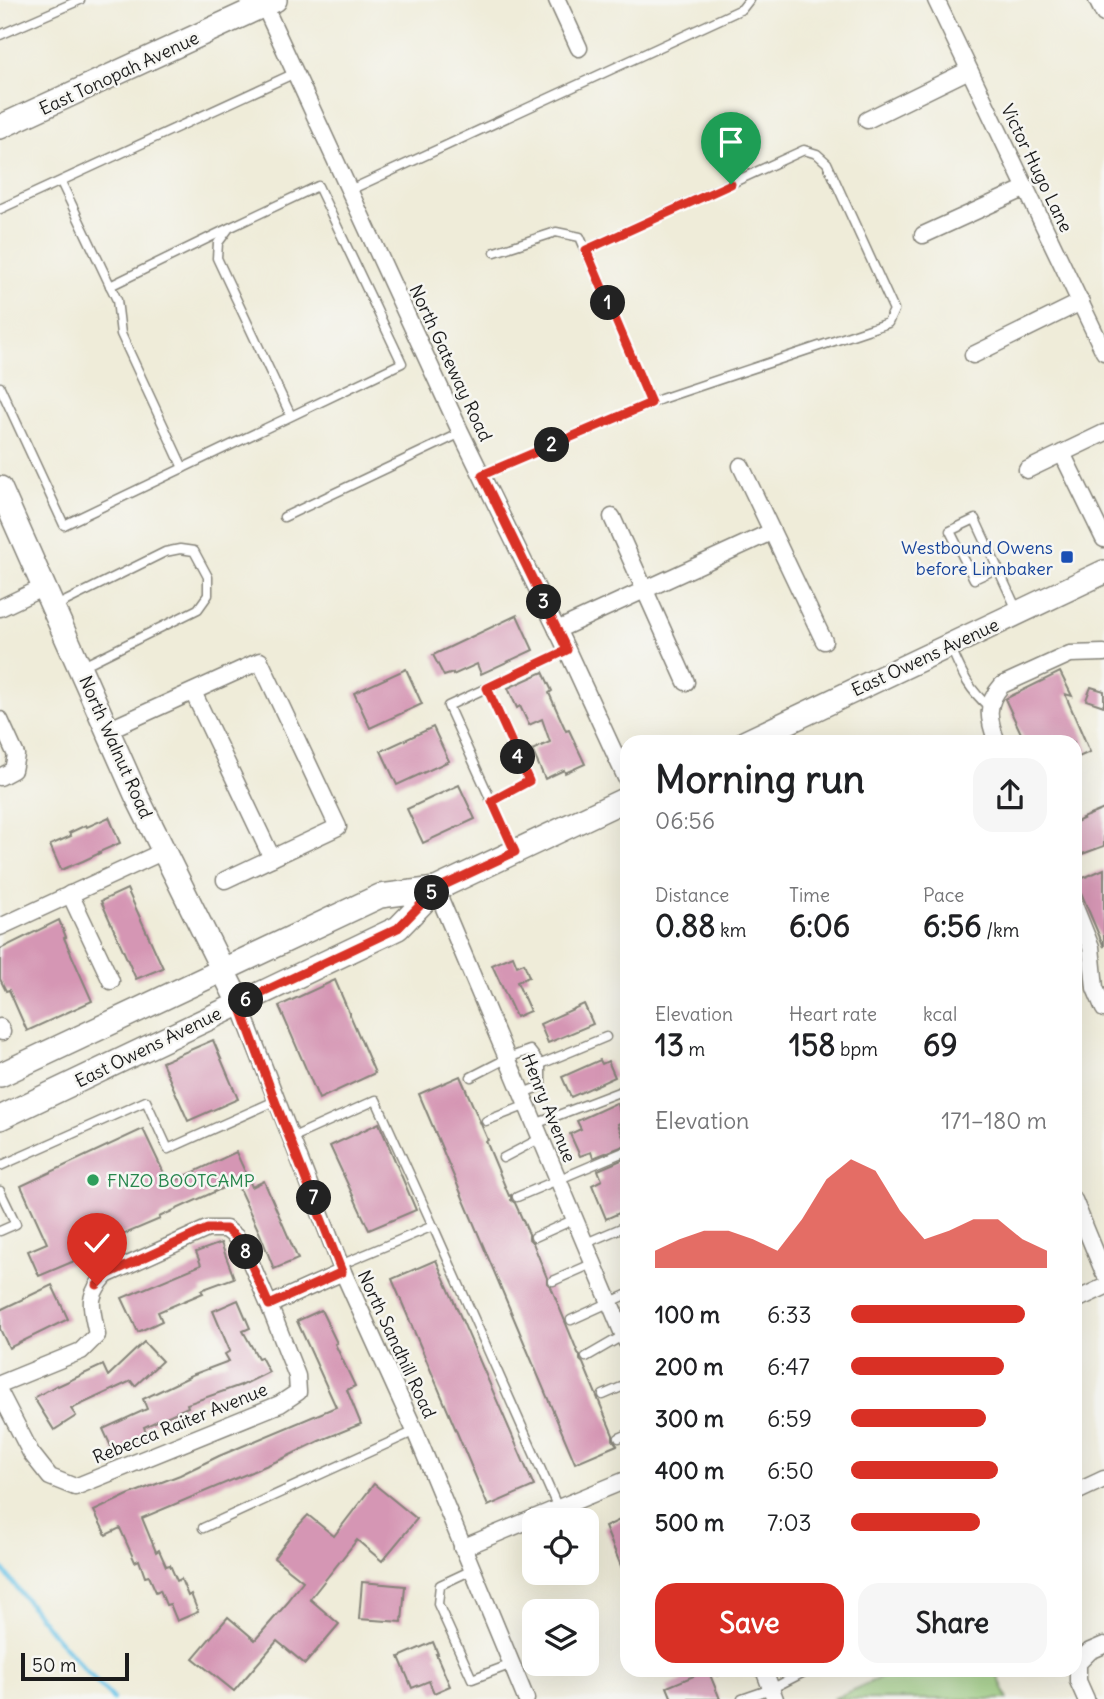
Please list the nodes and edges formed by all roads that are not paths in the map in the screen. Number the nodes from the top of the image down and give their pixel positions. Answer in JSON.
{"nodes":[{"id":1,"x":79,"y":0,"type":"edge"},
{"id":2,"x":557,"y":0,"type":"edge"},
{"id":3,"x":749,"y":0,"type":"edge"},
{"id":4,"x":936,"y":0,"type":"edge"},
{"id":5,"x":1097,"y":0,"type":"edge"},
{"id":6,"x":267,"y":2,"type":"edge"},
{"id":7,"x":1104,"y":14,"type":"edge"},
{"id":8,"x":0,"y":35,"type":"edge"},
{"id":9,"x":579,"y":48,"type":"dead end"},
{"id":10,"x":969,"y":70,"type":"junction"},
{"id":11,"x":295,"y":73,"type":"junction"},
{"id":12,"x":867,"y":120,"type":"dead end"},
{"id":13,"x":0,"y":127,"type":"edge"},
{"id":14,"x":61,"y":181,"type":"junction"},
{"id":15,"x":1026,"y":188,"type":"junction"},
{"id":16,"x":350,"y":190,"type":"junction"},
{"id":17,"x":0,"y":209,"type":"edge"},
{"id":18,"x":229,"y":228,"type":"junction"},
{"id":19,"x":923,"y":234,"type":"dead end"},
{"id":20,"x":586,"y":250,"type":"junction"},
{"id":21,"x":495,"y":252,"type":"dead end"},
{"id":22,"x":110,"y":286,"type":"junction"},
{"id":23,"x":1081,"y":302,"type":"junction"},
{"id":24,"x":1104,"y":352,"type":"edge"},
{"id":25,"x":973,"y":355,"type":"dead end"},
{"id":26,"x":0,"y":387,"type":"edge"},
{"id":27,"x":651,"y":403,"type":"junction"},
{"id":28,"x":4,"y":405,"type":"edge"},
{"id":29,"x":291,"y":416,"type":"junction"},
{"id":30,"x":461,"y":433,"type":"junction"},
{"id":31,"x":1104,"y":433,"type":"edge"},
{"id":32,"x":1062,"y":453,"type":"junction"},
{"id":33,"x":741,"y":466,"type":"dead end"},
{"id":34,"x":183,"y":468,"type":"junction"},
{"id":35,"x":1027,"y":470,"type":"dead end"},
{"id":36,"x":482,"y":475,"type":"junction"},
{"id":37,"x":0,"y":488,"type":"edge"},
{"id":38,"x":284,"y":517,"type":"dead end"},
{"id":39,"x":612,"y":517,"type":"dead end"},
{"id":40,"x":771,"y":532,"type":"junction"},
{"id":41,"x":1104,"y":538,"type":"edge"},
{"id":42,"x":998,"y":568,"type":"junction"},
{"id":43,"x":1104,"y":572,"type":"edge"},
{"id":44,"x":644,"y":590,"type":"junction"},
{"id":45,"x":49,"y":597,"type":"junction"},
{"id":46,"x":0,"y":608,"type":"edge"},
{"id":47,"x":1018,"y":613,"type":"junction"},
{"id":48,"x":557,"y":630,"type":"junction"},
{"id":49,"x":824,"y":641,"type":"dead end"},
{"id":50,"x":949,"y":646,"type":"junction"},
{"id":51,"x":567,"y":650,"type":"junction"},
{"id":52,"x":1104,"y":653,"type":"edge"},
{"id":53,"x":80,"y":667,"type":"junction"},
{"id":54,"x":686,"y":682,"type":"dead end"},
{"id":55,"x":487,"y":688,"type":"junction"},
{"id":56,"x":194,"y":692,"type":"junction"},
{"id":57,"x":989,"y":707,"type":"junction"},
{"id":58,"x":0,"y":720,"type":"edge"},
{"id":59,"x":108,"y":730,"type":"junction"},
{"id":60,"x":761,"y":735,"type":"edge"},
{"id":61,"x":994,"y":735,"type":"edge"},
{"id":62,"x":620,"y":765,"type":"edge"},
{"id":63,"x":7,"y":773,"type":"edge"},
{"id":64,"x":492,"y":801,"type":"junction"},
{"id":65,"x":620,"y":802,"type":"edge"},
{"id":66,"x":164,"y":850,"type":"junction"},
{"id":67,"x":515,"y":852,"type":"junction"},
{"id":68,"x":272,"y":858,"type":"junction"},
{"id":69,"x":225,"y":880,"type":"dead end"},
{"id":70,"x":436,"y":889,"type":"junction"},
{"id":71,"x":70,"y":894,"type":"junction"},
{"id":72,"x":1082,"y":925,"type":"edge"},
{"id":73,"x":0,"y":927,"type":"edge"},
{"id":74,"x":223,"y":970,"type":"junction"},
{"id":75,"x":111,"y":981,"type":"dead end"},
{"id":76,"x":239,"y":1003,"type":"junction"},
{"id":77,"x":1104,"y":1009,"type":"edge"},
{"id":78,"x":606,"y":1037,"type":"dead end"},
{"id":79,"x":508,"y":1058,"type":"junction"},
{"id":80,"x":541,"y":1064,"type":"junction"},
{"id":81,"x":0,"y":1075,"type":"edge"},
{"id":82,"x":471,"y":1077,"type":"dead end"},
{"id":83,"x":620,"y":1092,"type":"edge"},
{"id":84,"x":525,"y":1099,"type":"junction"},
{"id":85,"x":275,"y":1101,"type":"junction"},
{"id":86,"x":0,"y":1118,"type":"edge"},
{"id":87,"x":486,"y":1121,"type":"dead end"},
{"id":88,"x":538,"y":1131,"type":"junction"},
{"id":89,"x":291,"y":1138,"type":"junction"},
{"id":90,"x":620,"y":1154,"type":"edge"},
{"id":91,"x":503,"y":1158,"type":"dead end"},
{"id":92,"x":0,"y":1166,"type":"edge"},
{"id":93,"x":557,"y":1179,"type":"junction"},
{"id":94,"x":0,"y":1191,"type":"edge"},
{"id":95,"x":517,"y":1197,"type":"dead end"},
{"id":96,"x":575,"y":1219,"type":"junction"},
{"id":97,"x":1082,"y":1219,"type":"edge"},
{"id":98,"x":433,"y":1226,"type":"junction"},
{"id":99,"x":620,"y":1229,"type":"edge"},
{"id":100,"x":0,"y":1231,"type":"edge"},
{"id":101,"x":536,"y":1237,"type":"dead end"},
{"id":102,"x":586,"y":1243,"type":"junction"},
{"id":103,"x":594,"y":1263,"type":"junction"},
{"id":104,"x":342,"y":1268,"type":"junction"},
{"id":105,"x":1104,"y":1273,"type":"edge"},
{"id":106,"x":553,"y":1281,"type":"dead end"},
{"id":107,"x":1104,"y":1287,"type":"edge"},
{"id":108,"x":1082,"y":1297,"type":"edge"},
{"id":109,"x":620,"y":1298,"type":"edge"},
{"id":110,"x":610,"y":1302,"type":"junction"},
{"id":111,"x":269,"y":1305,"type":"junction"},
{"id":112,"x":620,"y":1314,"type":"edge"},
{"id":113,"x":571,"y":1320,"type":"dead end"},
{"id":114,"x":620,"y":1340,"type":"edge"},
{"id":115,"x":586,"y":1357,"type":"dead end"},
{"id":116,"x":0,"y":1384,"type":"edge"},
{"id":117,"x":620,"y":1388,"type":"edge"},
{"id":118,"x":0,"y":1393,"type":"edge"},
{"id":119,"x":603,"y":1395,"type":"dead end"},
{"id":120,"x":415,"y":1431,"type":"junction"},
{"id":121,"x":1104,"y":1479,"type":"edge"},
{"id":122,"x":620,"y":1482,"type":"edge"},
{"id":123,"x":1082,"y":1489,"type":"edge"},
{"id":124,"x":558,"y":1508,"type":"joint"},
{"id":125,"x":522,"y":1523,"type":"edge"},
{"id":126,"x":203,"y":1528,"type":"dead end"},
{"id":127,"x":463,"y":1548,"type":"junction"},
{"id":128,"x":472,"y":1570,"type":"junction"},
{"id":129,"x":1104,"y":1645,"type":"edge"},
{"id":130,"x":1082,"y":1659,"type":"edge"},
{"id":131,"x":512,"y":1664,"type":"junction"},
{"id":132,"x":767,"y":1677,"type":"edge"},
{"id":133,"x":798,"y":1677,"type":"edge"},
{"id":134,"x":1078,"y":1677,"type":"edge"},
{"id":135,"x":773,"y":1694,"type":"edge"},
{"id":136,"x":526,"y":1699,"type":"edge"},
{"id":137,"x":742,"y":1699,"type":"edge"},
{"id":138,"x":1086,"y":1699,"type":"edge"}],
"edges":[{"from":1,"to":8,"type":"lane"},
{"from":2,"to":9,"type":"street"},
{"from":3,"to":16,"type":"lane"},
{"from":4,"to":10,"type":"street","name":"Victor Hugo Lane"},
{"from":5,"to":7,"type":"street"},
{"from":6,"to":11,"type":"street","name":"North Gateway Road"},
{"from":6,"to":13,"type":"main road","name":"East Tonopah Avenue"},
{"from":10,"to":12,"type":"street"},
{"from":10,"to":15,"type":"street","name":"Victor Hugo Lane"},
{"from":11,"to":14,"type":"lane"},
{"from":11,"to":16,"type":"street","name":"North Gateway Road"},
{"from":14,"to":17,"type":"lane"},
{"from":14,"to":22,"type":"lane"},
{"from":15,"to":19,"type":"street"},
{"from":15,"to":23,"type":"street","name":"Victor Hugo Lane"},
{"from":16,"to":30,"type":"street","name":"North Gateway Road"},
{"from":18,"to":22,"type":"lane"},
{"from":18,"to":29,"type":"lane"},
{"from":18,"to":29,"type":"lane"},
{"from":20,"to":21,"type":"lane"},
{"from":20,"to":27,"type":"lane"},
{"from":20,"to":27,"type":"lane"},
{"from":22,"to":34,"type":"lane"},
{"from":23,"to":24,"type":"street","name":"Victor Hugo Lane"},
{"from":23,"to":25,"type":"street"},
{"from":26,"to":28,"type":"lane"},
{"from":27,"to":36,"type":"lane"},
{"from":28,"to":34,"type":"lane"},
{"from":29,"to":34,"type":"lane"},
{"from":30,"to":36,"type":"street","name":"North Gateway Road"},
{"from":30,"to":38,"type":"lane"},
{"from":31,"to":32,"type":"street"},
{"from":32,"to":35,"type":"street"},
{"from":32,"to":41,"type":"street"},
{"from":33,"to":40,"type":"street"},
{"from":36,"to":48,"type":"street","name":"North Gateway Road"},
{"from":37,"to":45,"type":"main road","name":"North Walnut Road"},
{"from":39,"to":44,"type":"street"},
{"from":40,"to":44,"type":"street"},
{"from":40,"to":49,"type":"street"},
{"from":42,"to":42,"type":"lane"},
{"from":42,"to":47,"type":"lane"},
{"from":43,"to":47,"type":"main road","name":"East Owens Avenue"},
{"from":44,"to":48,"type":"street"},
{"from":44,"to":54,"type":"street"},
{"from":45,"to":46,"type":"street"},
{"from":45,"to":53,"type":"main road","name":"North Walnut Road"},
{"from":45,"to":53,"type":"lane"},
{"from":47,"to":50,"type":"main road","name":"East Owens Avenue"},
{"from":48,"to":51,"type":"street","name":"North Gateway Road"},
{"from":50,"to":57,"type":"lane"},
{"from":50,"to":60,"type":"main road","name":"East Owens Avenue"},
{"from":51,"to":55,"type":"lane"},
{"from":51,"to":62,"type":"street","name":"North Gateway Road"},
{"from":52,"to":57,"type":"street"},
{"from":53,"to":59,"type":"main road","name":"North Walnut Road"},
{"from":55,"to":64,"type":"lane"},
{"from":55,"to":64,"type":"lane"},
{"from":56,"to":59,"type":"street"},
{"from":56,"to":68,"type":"street"},
{"from":56,"to":68,"type":"street"},
{"from":57,"to":61,"type":"street"},
{"from":58,"to":63,"type":"street"},
{"from":59,"to":66,"type":"main road","name":"North Walnut Road"},
{"from":64,"to":67,"type":"lane"},
{"from":65,"to":67,"type":"main road","name":"East Owens Avenue"},
{"from":66,"to":71,"type":"street"},
{"from":66,"to":74,"type":"main road","name":"North Walnut Road"},
{"from":67,"to":70,"type":"main road","name":"East Owens Avenue"},
{"from":68,"to":69,"type":"street"},
{"from":70,"to":74,"type":"main road","name":"East Owens Avenue"},
{"from":70,"to":76,"type":"main road","name":"East Owens Avenue"},
{"from":70,"to":79,"type":"street","name":"Henry Avenue"},
{"from":71,"to":73,"type":"street"},
{"from":71,"to":75,"type":"street"},
{"from":72,"to":77,"type":"street"},
{"from":74,"to":76,"type":"main road","name":"North Walnut Road"},
{"from":74,"to":81,"type":"main road","name":"East Owens Avenue"},
{"from":76,"to":85,"type":"street","name":"North Sandhill Road"},
{"from":76,"to":86,"type":"main road","name":"East Owens Avenue"},
{"from":78,"to":80,"type":"lane"},
{"from":79,"to":80,"type":"lane"},
{"from":79,"to":82,"type":"lane"},
{"from":79,"to":84,"type":"street","name":"Henry Avenue"},
{"from":80,"to":84,"type":"lane"},
{"from":83,"to":88,"type":"lane"},
{"from":84,"to":87,"type":"lane"},
{"from":84,"to":88,"type":"street","name":"Henry Avenue"},
{"from":85,"to":89,"type":"street","name":"North Sandhill Road"},
{"from":85,"to":92,"type":"lane"},
{"from":88,"to":91,"type":"lane"},
{"from":88,"to":93,"type":"street","name":"Henry Avenue"},
{"from":89,"to":98,"type":"lane"},
{"from":89,"to":104,"type":"street","name":"North Sandhill Road"},
{"from":90,"to":93,"type":"lane"},
{"from":93,"to":95,"type":"lane"},
{"from":93,"to":96,"type":"street","name":"Henry Avenue"},
{"from":94,"to":100,"type":"lane"},
{"from":96,"to":101,"type":"lane"},
{"from":96,"to":102,"type":"street","name":"Henry Avenue"},
{"from":97,"to":105,"type":"street"},
{"from":98,"to":104,"type":"lane"},
{"from":98,"to":124,"type":"lane"},
{"from":99,"to":102,"type":"lane"},
{"from":102,"to":103,"type":"street","name":"Henry Avenue"},
{"from":103,"to":106,"type":"lane"},
{"from":103,"to":110,"type":"street","name":"Henry Avenue"},
{"from":104,"to":111,"type":"street"},
{"from":104,"to":120,"type":"street","name":"North Sandhill Road"},
{"from":107,"to":108,"type":"street"},
{"from":109,"to":110,"type":"lane"},
{"from":110,"to":112,"type":"street","name":"Henry Avenue"},
{"from":110,"to":113,"type":"lane"},
{"from":111,"to":116,"type":"street"},
{"from":111,"to":118,"type":"street","name":"Rebecca Raiter Avenue"},
{"from":114,"to":115,"type":"lane"},
{"from":117,"to":119,"type":"lane"},
{"from":120,"to":126,"type":"lane"},
{"from":120,"to":127,"type":"street","name":"North Sandhill Road"},
{"from":121,"to":123,"type":"street"},
{"from":122,"to":124,"type":"street"},
{"from":125,"to":127,"type":"street"},
{"from":127,"to":128,"type":"street","name":"North Sandhill Road"},
{"from":128,"to":131,"type":"street","name":"North Sandhill Road"},
{"from":128,"to":131,"type":"lane"},
{"from":129,"to":130,"type":"street"},
{"from":131,"to":136,"type":"street","name":"North Sandhill Road"},
{"from":132,"to":135,"type":"street"},
{"from":133,"to":135,"type":"lane"},
{"from":134,"to":138,"type":"street"},
{"from":135,"to":137,"type":"lane"}]}
